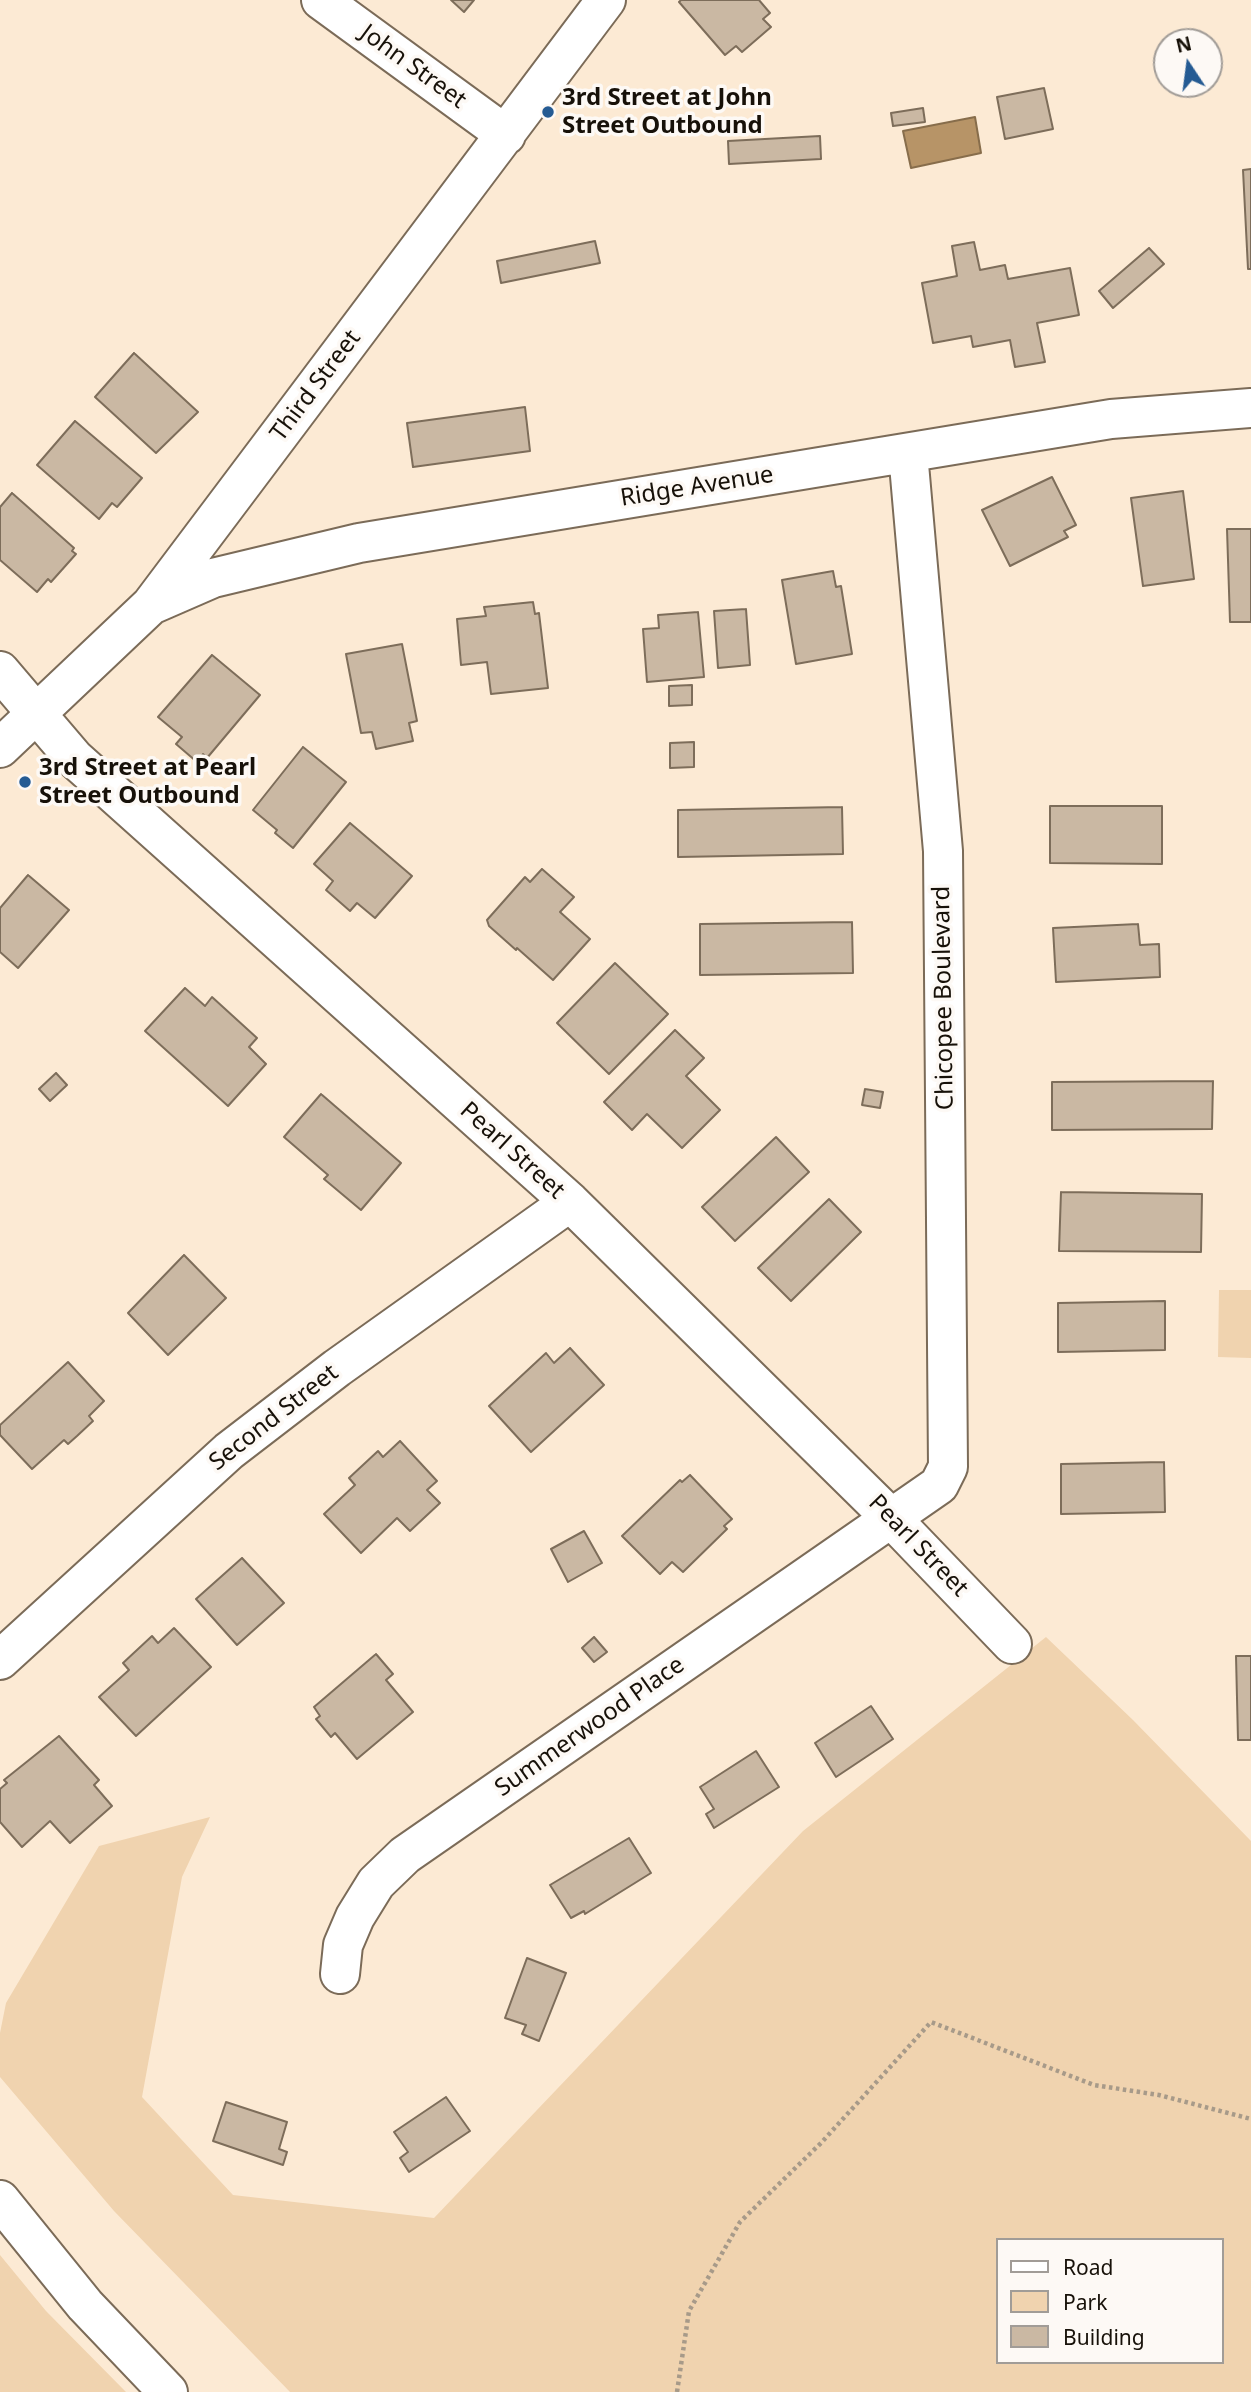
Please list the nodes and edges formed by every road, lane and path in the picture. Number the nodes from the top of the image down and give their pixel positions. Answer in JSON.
{"nodes":[{"id":1,"x":321,"y":0,"type":"edge"},
{"id":2,"x":606,"y":0,"type":"edge"},
{"id":3,"x":506,"y":135,"type":"junction"},
{"id":4,"x":1251,"y":408,"type":"edge"},
{"id":5,"x":908,"y":453,"type":"junction"},
{"id":6,"x":151,"y":605,"type":"junction"},
{"id":7,"x":0,"y":671,"type":"edge"},
{"id":8,"x":36,"y":711,"type":"junction"},
{"id":9,"x":0,"y":748,"type":"edge"},
{"id":10,"x":570,"y":1202,"type":"junction"},
{"id":11,"x":891,"y":1518,"type":"junction"},
{"id":12,"x":1012,"y":1644,"type":"dead end"},
{"id":13,"x":0,"y":1660,"type":"edge"},
{"id":14,"x":340,"y":1975,"type":"dead end"},
{"id":15,"x":1251,"y":2119,"type":"edge"},
{"id":16,"x":0,"y":2200,"type":"edge"},
{"id":17,"x":168,"y":2392,"type":"edge"},
{"id":18,"x":677,"y":2392,"type":"edge"}],
"edges":[{"from":1,"to":3,"type":"street","name":"John Street"},
{"from":2,"to":3,"type":"street","name":"Third Street"},
{"from":3,"to":6,"type":"street","name":"Third Street"},
{"from":4,"to":5,"type":"street","name":"Ridge Avenue"},
{"from":5,"to":6,"type":"street","name":"Ridge Avenue"},
{"from":5,"to":11,"type":"street","name":"Chicopee Boulevard"},
{"from":6,"to":8,"type":"street","name":"Third Street"},
{"from":7,"to":8,"type":"street","name":"Pearl Street"},
{"from":8,"to":9,"type":"street","name":"Third Street"},
{"from":8,"to":10,"type":"street","name":"Pearl Street"},
{"from":10,"to":11,"type":"street","name":"Pearl Street"},
{"from":10,"to":13,"type":"street","name":"Second Street"},
{"from":11,"to":12,"type":"street","name":"Pearl Street"},
{"from":11,"to":14,"type":"street","name":"Summerwood Place"},
{"from":15,"to":18,"type":"path"},
{"from":16,"to":17,"type":"street"}]}
